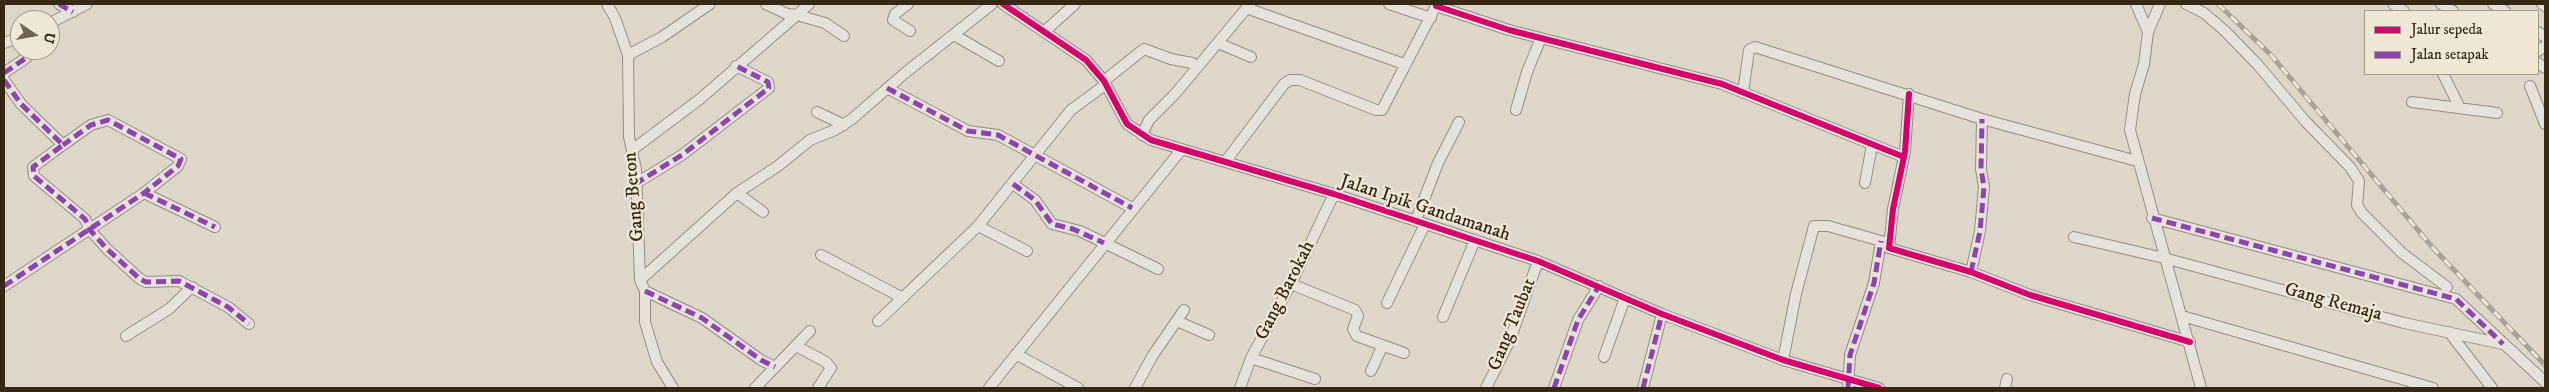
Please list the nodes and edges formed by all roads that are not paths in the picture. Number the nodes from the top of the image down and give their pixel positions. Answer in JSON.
{"nodes":[{"id":1,"x":87,"y":4,"type":"edge"},
{"id":2,"x":607,"y":4,"type":"edge"},
{"id":3,"x":710,"y":4,"type":"edge"},
{"id":4,"x":766,"y":4,"type":"edge"},
{"id":5,"x":809,"y":4,"type":"edge"},
{"id":6,"x":908,"y":4,"type":"edge"},
{"id":7,"x":992,"y":4,"type":"edge"},
{"id":8,"x":1075,"y":4,"type":"edge"},
{"id":9,"x":1389,"y":4,"type":"edge"},
{"id":10,"x":2136,"y":4,"type":"edge"},
{"id":11,"x":2160,"y":4,"type":"edge"},
{"id":12,"x":2186,"y":4,"type":"edge"},
{"id":13,"x":2542,"y":4,"type":"edge"},
{"id":14,"x":1009,"y":5,"type":"edge"},
{"id":15,"x":1437,"y":5,"type":"edge"},
{"id":16,"x":1248,"y":6,"type":"edge"},
{"id":17,"x":2545,"y":6,"type":"edge"},
{"id":18,"x":66,"y":8,"type":"edge"},
{"id":19,"x":797,"y":14,"type":"junction"},
{"id":20,"x":1431,"y":18,"type":"junction"},
{"id":21,"x":910,"y":31,"type":"dead end"},
{"id":22,"x":1045,"y":31,"type":"junction"},
{"id":23,"x":2148,"y":32,"type":"junction"},
{"id":24,"x":954,"y":35,"type":"junction"},
{"id":25,"x":844,"y":36,"type":"dead end"},
{"id":26,"x":1541,"y":38,"type":"junction"},
{"id":27,"x":1218,"y":44,"type":"junction"},
{"id":28,"x":628,"y":55,"type":"junction"},
{"id":29,"x":1251,"y":57,"type":"dead end"},
{"id":30,"x":23,"y":60,"type":"edge"},
{"id":31,"x":999,"y":61,"type":"dead end"},
{"id":32,"x":1404,"y":64,"type":"junction"},
{"id":33,"x":736,"y":66,"type":"junction"},
{"id":34,"x":1197,"y":68,"type":"junction"},
{"id":35,"x":4,"y":73,"type":"edge"},
{"id":36,"x":2443,"y":75,"type":"edge"},
{"id":37,"x":4,"y":80,"type":"edge"},
{"id":38,"x":1105,"y":83,"type":"junction"},
{"id":39,"x":2530,"y":86,"type":"dead end"},
{"id":40,"x":887,"y":88,"type":"junction"},
{"id":41,"x":1743,"y":93,"type":"junction"},
{"id":42,"x":1909,"y":94,"type":"junction"},
{"id":43,"x":2412,"y":102,"type":"dead end"},
{"id":44,"x":2460,"y":108,"type":"junction"},
{"id":45,"x":1516,"y":110,"type":"dead end"},
{"id":46,"x":817,"y":112,"type":"dead end"},
{"id":47,"x":2497,"y":113,"type":"dead end"},
{"id":48,"x":1982,"y":119,"type":"junction"},
{"id":49,"x":1458,"y":122,"type":"dead end"},
{"id":50,"x":2545,"y":124,"type":"edge"},
{"id":51,"x":844,"y":125,"type":"junction"},
{"id":52,"x":1142,"y":135,"type":"junction"},
{"id":53,"x":63,"y":145,"type":"junction"},
{"id":54,"x":1872,"y":145,"type":"junction"},
{"id":55,"x":1182,"y":149,"type":"junction"},
{"id":56,"x":632,"y":150,"type":"junction"},
{"id":57,"x":1035,"y":154,"type":"junction"},
{"id":58,"x":1904,"y":157,"type":"junction"},
{"id":59,"x":2137,"y":161,"type":"junction"},
{"id":60,"x":1225,"y":162,"type":"junction"},
{"id":61,"x":1865,"y":183,"type":"dead end"},
{"id":62,"x":635,"y":184,"type":"junction"},
{"id":63,"x":1013,"y":184,"type":"junction"},
{"id":64,"x":144,"y":193,"type":"junction"},
{"id":65,"x":737,"y":193,"type":"junction"},
{"id":66,"x":1334,"y":194,"type":"junction"},
{"id":67,"x":1132,"y":208,"type":"junction"},
{"id":68,"x":763,"y":212,"type":"dead end"},
{"id":69,"x":2152,"y":218,"type":"junction"},
{"id":70,"x":1421,"y":222,"type":"junction"},
{"id":71,"x":978,"y":226,"type":"junction"},
{"id":72,"x":215,"y":227,"type":"dead end"},
{"id":73,"x":90,"y":230,"type":"junction"},
{"id":74,"x":2074,"y":237,"type":"dead end"},
{"id":75,"x":1475,"y":240,"type":"junction"},
{"id":76,"x":1884,"y":242,"type":"junction"},
{"id":77,"x":1104,"y":243,"type":"junction"},
{"id":78,"x":1027,"y":252,"type":"dead end"},
{"id":79,"x":821,"y":255,"type":"dead end"},
{"id":80,"x":2164,"y":258,"type":"junction"},
{"id":81,"x":1538,"y":261,"type":"junction"},
{"id":82,"x":1158,"y":269,"type":"dead end"},
{"id":83,"x":1971,"y":272,"type":"junction"},
{"id":84,"x":640,"y":280,"type":"junction"},
{"id":85,"x":1291,"y":284,"type":"junction"},
{"id":86,"x":4,"y":286,"type":"edge"},
{"id":87,"x":1599,"y":286,"type":"junction"},
{"id":88,"x":192,"y":287,"type":"junction"},
{"id":89,"x":2447,"y":287,"type":"dead end"},
{"id":90,"x":645,"y":291,"type":"junction"},
{"id":91,"x":904,"y":298,"type":"junction"},
{"id":92,"x":1625,"y":298,"type":"junction"},
{"id":93,"x":1387,"y":303,"type":"dead end"},
{"id":94,"x":1184,"y":310,"type":"dead end"},
{"id":95,"x":1662,"y":314,"type":"junction"},
{"id":96,"x":2182,"y":316,"type":"junction"},
{"id":97,"x":1443,"y":317,"type":"dead end"},
{"id":98,"x":878,"y":321,"type":"dead end"},
{"id":99,"x":1177,"y":321,"type":"junction"},
{"id":100,"x":250,"y":324,"type":"dead end"},
{"id":101,"x":810,"y":331,"type":"dead end"},
{"id":102,"x":2449,"y":332,"type":"junction"},
{"id":103,"x":1209,"y":335,"type":"dead end"},
{"id":104,"x":126,"y":336,"type":"dead end"},
{"id":105,"x":2190,"y":342,"type":"junction"},
{"id":106,"x":2504,"y":344,"type":"junction"},
{"id":107,"x":796,"y":346,"type":"junction"},
{"id":108,"x":1382,"y":347,"type":"junction"},
{"id":109,"x":1404,"y":353,"type":"dead end"},
{"id":110,"x":1016,"y":354,"type":"junction"},
{"id":111,"x":1604,"y":357,"type":"dead end"},
{"id":112,"x":1251,"y":358,"type":"junction"},
{"id":113,"x":1783,"y":360,"type":"junction"},
{"id":114,"x":775,"y":367,"type":"junction"},
{"id":115,"x":1371,"y":371,"type":"dead end"},
{"id":116,"x":1315,"y":379,"type":"dead end"},
{"id":117,"x":2545,"y":382,"type":"edge"},
{"id":118,"x":1848,"y":384,"type":"edge"},
{"id":119,"x":1646,"y":387,"type":"edge"},
{"id":120,"x":673,"y":388,"type":"edge"},
{"id":121,"x":755,"y":388,"type":"edge"},
{"id":122,"x":818,"y":388,"type":"edge"},
{"id":123,"x":989,"y":388,"type":"edge"},
{"id":124,"x":1078,"y":388,"type":"edge"},
{"id":125,"x":1135,"y":388,"type":"edge"},
{"id":126,"x":1240,"y":388,"type":"edge"},
{"id":127,"x":1486,"y":388,"type":"edge"},
{"id":128,"x":1554,"y":388,"type":"edge"},
{"id":129,"x":1878,"y":388,"type":"edge"},
{"id":130,"x":2200,"y":388,"type":"edge"},
{"id":131,"x":2433,"y":388,"type":"edge"},
{"id":132,"x":2492,"y":388,"type":"edge"}],
"edges":[{"from":1,"to":18,"type":"street"},
{"from":2,"to":28,"type":"street","name":"Gang Beton"},
{"from":3,"to":28,"type":"street"},
{"from":4,"to":19,"type":"street"},
{"from":5,"to":19,"type":"street"},
{"from":6,"to":21,"type":"street"},
{"from":7,"to":24,"type":"street"},
{"from":8,"to":22,"type":"street"},
{"from":9,"to":20,"type":"street"},
{"from":10,"to":23,"type":"street"},
{"from":11,"to":23,"type":"street"},
{"from":12,"to":89,"type":"street"},
{"from":13,"to":17,"type":"street"},
{"from":14,"to":22,"type":"street","name":"Jalan Ipik Gandamanah"},
{"from":15,"to":20,"type":"street"},
{"from":15,"to":26,"type":"street"},
{"from":16,"to":27,"type":"street"},
{"from":16,"to":32,"type":"street"},
{"from":19,"to":25,"type":"street"},
{"from":19,"to":33,"type":"street"},
{"from":20,"to":32,"type":"street"},
{"from":22,"to":38,"type":"street","name":"Jalan Ipik Gandamanah"},
{"from":23,"to":59,"type":"street"},
{"from":24,"to":31,"type":"street"},
{"from":24,"to":40,"type":"street"},
{"from":26,"to":41,"type":"street"},
{"from":26,"to":45,"type":"street"},
{"from":27,"to":29,"type":"street"},
{"from":27,"to":34,"type":"street"},
{"from":28,"to":56,"type":"street","name":"Gang Beton"},
{"from":30,"to":35,"type":"street"},
{"from":32,"to":60,"type":"street"},
{"from":33,"to":56,"type":"street"},
{"from":33,"to":62,"type":"street"},
{"from":34,"to":38,"type":"street"},
{"from":34,"to":52,"type":"street"},
{"from":36,"to":44,"type":"street"},
{"from":37,"to":53,"type":"street"},
{"from":38,"to":52,"type":"street","name":"Jalan Ipik Gandamanah"},
{"from":38,"to":57,"type":"street"},
{"from":39,"to":50,"type":"street"},
{"from":40,"to":51,"type":"street"},
{"from":40,"to":57,"type":"street"},
{"from":41,"to":42,"type":"street"},
{"from":41,"to":54,"type":"street"},
{"from":42,"to":48,"type":"street"},
{"from":42,"to":58,"type":"street"},
{"from":43,"to":44,"type":"street"},
{"from":44,"to":47,"type":"street"},
{"from":46,"to":51,"type":"street"},
{"from":48,"to":59,"type":"street"},
{"from":48,"to":83,"type":"street"},
{"from":49,"to":70,"type":"street"},
{"from":51,"to":65,"type":"street"},
{"from":52,"to":55,"type":"street","name":"Jalan Ipik Gandamanah"},
{"from":53,"to":64,"type":"street"},
{"from":53,"to":73,"type":"street"},
{"from":54,"to":58,"type":"street"},
{"from":54,"to":61,"type":"street"},
{"from":55,"to":60,"type":"street","name":"Jalan Ipik Gandamanah"},
{"from":55,"to":67,"type":"street"},
{"from":56,"to":62,"type":"street","name":"Gang Beton"},
{"from":57,"to":63,"type":"street"},
{"from":57,"to":67,"type":"street"},
{"from":58,"to":76,"type":"street"},
{"from":59,"to":69,"type":"street"},
{"from":60,"to":66,"type":"street","name":"Jalan Ipik Gandamanah"},
{"from":62,"to":84,"type":"street","name":"Gang Beton"},
{"from":63,"to":71,"type":"street"},
{"from":63,"to":77,"type":"street"},
{"from":64,"to":72,"type":"street"},
{"from":64,"to":73,"type":"street"},
{"from":65,"to":68,"type":"street"},
{"from":65,"to":84,"type":"street"},
{"from":66,"to":70,"type":"street","name":"Jalan Ipik Gandamanah"},
{"from":66,"to":85,"type":"street","name":"Gang Barokah"},
{"from":67,"to":77,"type":"street"},
{"from":69,"to":80,"type":"street"},
{"from":69,"to":106,"type":"street"},
{"from":70,"to":75,"type":"street","name":"Jalan Ipik Gandamanah"},
{"from":70,"to":93,"type":"street"},
{"from":71,"to":78,"type":"street"},
{"from":71,"to":91,"type":"street"},
{"from":73,"to":86,"type":"street"},
{"from":73,"to":88,"type":"street"},
{"from":74,"to":80,"type":"street","name":"Gang Remaja"},
{"from":75,"to":81,"type":"street","name":"Jalan Ipik Gandamanah"},
{"from":75,"to":97,"type":"street"},
{"from":76,"to":83,"type":"street"},
{"from":76,"to":113,"type":"street"},
{"from":76,"to":118,"type":"street"},
{"from":77,"to":82,"type":"street"},
{"from":77,"to":110,"type":"street"},
{"from":79,"to":91,"type":"street"},
{"from":80,"to":96,"type":"street"},
{"from":80,"to":102,"type":"street","name":"Gang Remaja"},
{"from":81,"to":87,"type":"street","name":"Jalan Ipik Gandamanah"},
{"from":81,"to":127,"type":"street","name":"Gang Taubat"},
{"from":83,"to":105,"type":"street"},
{"from":84,"to":90,"type":"street","name":"Gang Beton"},
{"from":85,"to":108,"type":"street"},
{"from":85,"to":112,"type":"street","name":"Gang Barokah"},
{"from":87,"to":92,"type":"street","name":"Jalan Ipik Gandamanah"},
{"from":87,"to":128,"type":"street"},
{"from":88,"to":100,"type":"street"},
{"from":88,"to":104,"type":"street"},
{"from":90,"to":114,"type":"street"},
{"from":90,"to":120,"type":"street","name":"Gang Beton"},
{"from":91,"to":98,"type":"street"},
{"from":92,"to":95,"type":"street","name":"Jalan Ipik Gandamanah"},
{"from":92,"to":111,"type":"street"},
{"from":94,"to":99,"type":"street"},
{"from":95,"to":113,"type":"street","name":"Jalan Ipik Gandamanah"},
{"from":95,"to":119,"type":"street"},
{"from":96,"to":105,"type":"street"},
{"from":96,"to":131,"type":"street"},
{"from":99,"to":103,"type":"street"},
{"from":99,"to":125,"type":"street"},
{"from":101,"to":107,"type":"street"},
{"from":102,"to":106,"type":"street","name":"Gang Remaja"},
{"from":102,"to":132,"type":"street"},
{"from":105,"to":130,"type":"street"},
{"from":106,"to":117,"type":"street"},
{"from":107,"to":114,"type":"street"},
{"from":107,"to":122,"type":"street"},
{"from":108,"to":109,"type":"street"},
{"from":108,"to":115,"type":"street"},
{"from":110,"to":123,"type":"street"},
{"from":110,"to":124,"type":"street"},
{"from":112,"to":116,"type":"street"},
{"from":112,"to":126,"type":"street","name":"Gang Barokah"},
{"from":113,"to":118,"type":"street","name":"Jalan Ipik Gandamanah"},
{"from":114,"to":121,"type":"street"},
{"from":118,"to":129,"type":"street","name":"Jalan Ipik Gandamanah"}]}
